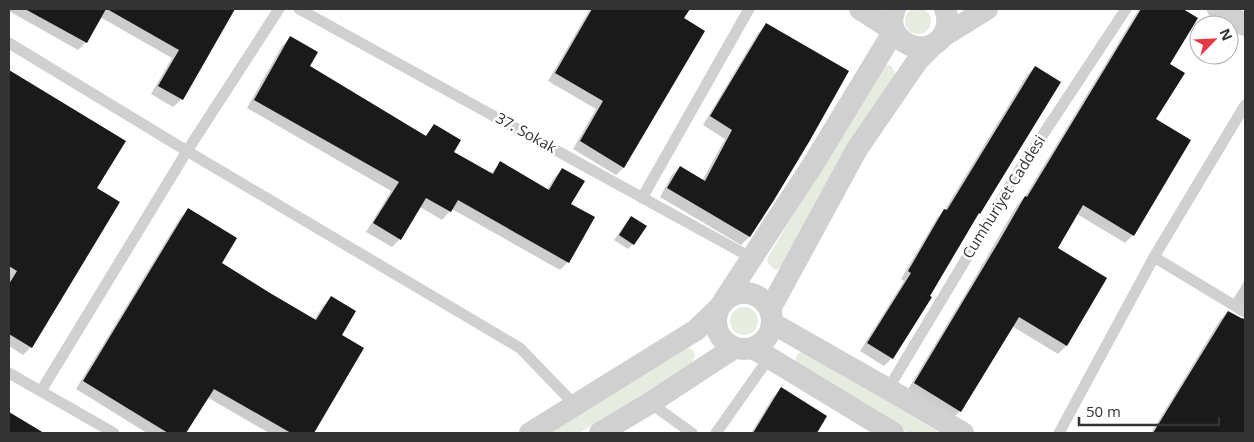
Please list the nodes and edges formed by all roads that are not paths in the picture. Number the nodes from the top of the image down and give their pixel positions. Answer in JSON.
{"nodes":[{"id":1,"x":279,"y":9,"type":"edge"},
{"id":2,"x":300,"y":9,"type":"edge"},
{"id":3,"x":750,"y":9,"type":"edge"},
{"id":4,"x":860,"y":9,"type":"edge"},
{"id":5,"x":945,"y":9,"type":"edge"},
{"id":6,"x":987,"y":9,"type":"edge"},
{"id":7,"x":1126,"y":9,"type":"edge"},
{"id":8,"x":1218,"y":9,"type":"edge"},
{"id":9,"x":894,"y":20,"type":"edge"},
{"id":10,"x":1245,"y":25,"type":"edge"},
{"id":11,"x":938,"y":41,"type":"junction"},
{"id":12,"x":9,"y":43,"type":"edge"},
{"id":13,"x":1245,"y":105,"type":"edge"},
{"id":14,"x":187,"y":151,"type":"junction"},
{"id":15,"x":642,"y":198,"type":"junction"},
{"id":16,"x":1154,"y":257,"type":"junction"},
{"id":17,"x":752,"y":258,"type":"junction"},
{"id":18,"x":721,"y":305,"type":"junction"},
{"id":19,"x":1245,"y":312,"type":"edge"},
{"id":20,"x":771,"y":316,"type":"junction"},
{"id":21,"x":752,"y":352,"type":"junction"},
{"id":22,"x":9,"y":373,"type":"edge"},
{"id":23,"x":888,"y":389,"type":"junction"},
{"id":24,"x":41,"y":391,"type":"junction"},
{"id":25,"x":650,"y":403,"type":"junction"},
{"id":26,"x":575,"y":405,"type":"junction"},
{"id":27,"x":114,"y":433,"type":"edge"},
{"id":28,"x":530,"y":433,"type":"edge"},
{"id":29,"x":600,"y":433,"type":"edge"},
{"id":30,"x":692,"y":433,"type":"edge"},
{"id":31,"x":716,"y":433,"type":"edge"},
{"id":32,"x":894,"y":433,"type":"edge"},
{"id":33,"x":963,"y":433,"type":"edge"},
{"id":34,"x":1059,"y":433,"type":"edge"}],
"edges":[{"from":1,"to":14,"type":"lane"},
{"from":2,"to":15,"type":"lane","name":"37. Sokak"},
{"from":3,"to":15,"type":"lane"},
{"from":4,"to":9,"type":"street"},
{"from":5,"to":11,"type":"street"},
{"from":6,"to":11,"type":"street"},
{"from":7,"to":23,"type":"lane","name":"Cumhuriyet Caddesi"},
{"from":8,"to":10,"type":"street"},
{"from":9,"to":11,"type":"street"},
{"from":9,"to":17,"type":"street"},
{"from":11,"to":20,"type":"street"},
{"from":12,"to":14,"type":"lane"},
{"from":13,"to":16,"type":"lane"},
{"from":14,"to":24,"type":"lane"},
{"from":14,"to":26,"type":"lane"},
{"from":15,"to":17,"type":"lane","name":"37. Sokak"},
{"from":16,"to":19,"type":"lane"},
{"from":16,"to":34,"type":"lane"},
{"from":17,"to":18,"type":"street"},
{"from":18,"to":20,"type":"street"},
{"from":18,"to":21,"type":"street"},
{"from":18,"to":26,"type":"street"},
{"from":20,"to":21,"type":"street"},
{"from":20,"to":23,"type":"street"},
{"from":21,"to":25,"type":"street"},
{"from":21,"to":31,"type":"lane"},
{"from":21,"to":32,"type":"street"},
{"from":22,"to":24,"type":"lane"},
{"from":23,"to":33,"type":"street"},
{"from":24,"to":27,"type":"lane"},
{"from":25,"to":29,"type":"street"},
{"from":25,"to":30,"type":"lane"},
{"from":26,"to":28,"type":"street"}]}
